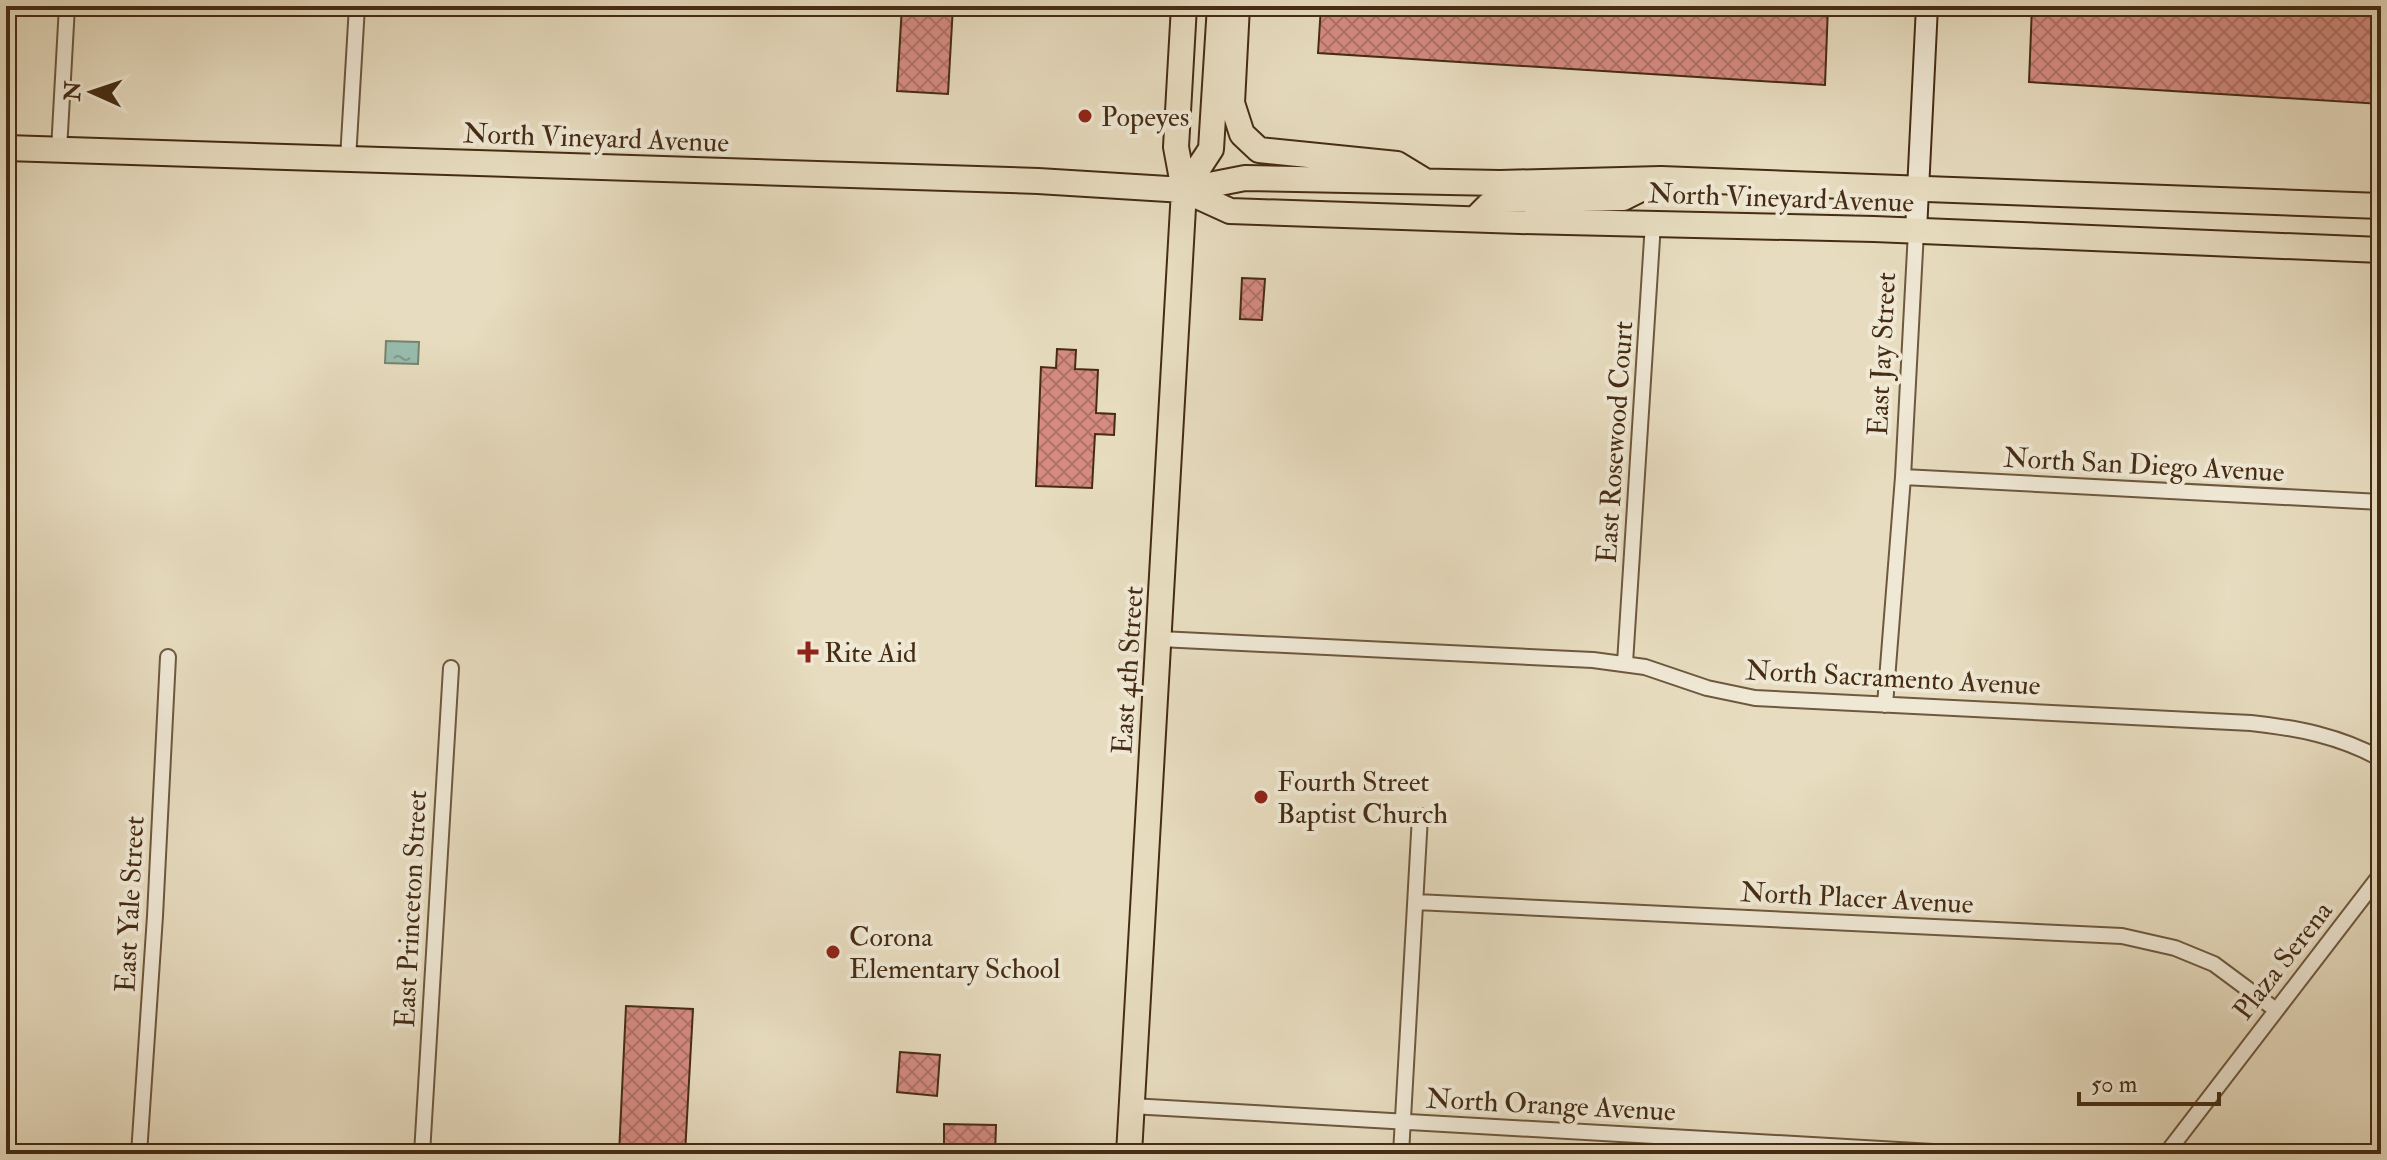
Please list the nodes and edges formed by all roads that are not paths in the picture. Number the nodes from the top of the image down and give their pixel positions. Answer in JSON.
{"nodes":[{"id":1,"x":67,"y":6,"type":"edge"},
{"id":2,"x":357,"y":6,"type":"edge"},
{"id":3,"x":1184,"y":6,"type":"edge"},
{"id":4,"x":1220,"y":6,"type":"edge"},
{"id":5,"x":1237,"y":6,"type":"edge"},
{"id":6,"x":1927,"y":6,"type":"edge"},
{"id":7,"x":6,"y":148,"type":"edge"},
{"id":8,"x":59,"y":150,"type":"junction"},
{"id":9,"x":348,"y":159,"type":"junction"},
{"id":10,"x":1661,"y":179,"type":"junction"},
{"id":11,"x":1427,"y":182,"type":"junction"},
{"id":12,"x":1918,"y":188,"type":"junction"},
{"id":13,"x":1184,"y":190,"type":"junction"},
{"id":14,"x":2381,"y":206,"type":"edge"},
{"id":15,"x":1475,"y":219,"type":"junction"},
{"id":16,"x":1653,"y":223,"type":"junction"},
{"id":17,"x":1916,"y":231,"type":"junction"},
{"id":18,"x":2381,"y":250,"type":"edge"},
{"id":19,"x":1903,"y":477,"type":"junction"},
{"id":20,"x":2381,"y":502,"type":"edge"},
{"id":21,"x":1160,"y":639,"type":"junction"},
{"id":22,"x":168,"y":657,"type":"dead end"},
{"id":23,"x":1625,"y":663,"type":"junction"},
{"id":24,"x":451,"y":668,"type":"dead end"},
{"id":25,"x":1885,"y":705,"type":"junction"},
{"id":26,"x":2381,"y":759,"type":"edge"},
{"id":27,"x":1420,"y":816,"type":"dead end"},
{"id":28,"x":2381,"y":874,"type":"edge"},
{"id":29,"x":1416,"y":902,"type":"junction"},
{"id":30,"x":2276,"y":1010,"type":"junction"},
{"id":31,"x":1131,"y":1106,"type":"junction"},
{"id":32,"x":1403,"y":1122,"type":"junction"},
{"id":33,"x":139,"y":1154,"type":"edge"},
{"id":34,"x":422,"y":1154,"type":"edge"},
{"id":35,"x":1129,"y":1154,"type":"edge"},
{"id":36,"x":1401,"y":1154,"type":"edge"},
{"id":37,"x":1968,"y":1154,"type":"edge"},
{"id":38,"x":2166,"y":1154,"type":"edge"}],
"edges":[{"from":1,"to":8,"type":"street"},
{"from":2,"to":9,"type":"street"},
{"from":3,"to":13,"type":"main road","name":"East 4th Street"},
{"from":4,"to":13,"type":"main road"},
{"from":5,"to":11,"type":"main road"},
{"from":6,"to":12,"type":"street","name":"East Jay Street"},
{"from":7,"to":8,"type":"main road","name":"North Vineyard Avenue"},
{"from":8,"to":9,"type":"main road","name":"North Vineyard Avenue"},
{"from":9,"to":13,"type":"main road","name":"North Vineyard Avenue"},
{"from":10,"to":11,"type":"main road","name":"North Vineyard Avenue"},
{"from":10,"to":12,"type":"main road","name":"North Vineyard Avenue"},
{"from":10,"to":15,"type":"main road"},
{"from":11,"to":13,"type":"main road","name":"North Vineyard Avenue"},
{"from":12,"to":14,"type":"main road","name":"North Vineyard Avenue"},
{"from":12,"to":17,"type":"street","name":"East Jay Street"},
{"from":13,"to":15,"type":"main road","name":"North Vineyard Avenue"},
{"from":13,"to":21,"type":"main road","name":"East 4th Street"},
{"from":15,"to":16,"type":"main road","name":"North Vineyard Avenue"},
{"from":16,"to":17,"type":"main road","name":"North Vineyard Avenue"},
{"from":16,"to":23,"type":"street","name":"East Rosewood Court"},
{"from":17,"to":18,"type":"main road","name":"North Vineyard Avenue"},
{"from":17,"to":19,"type":"street","name":"East Jay Street"},
{"from":19,"to":20,"type":"street","name":"North San Diego Avenue"},
{"from":19,"to":25,"type":"street","name":"East Jay Street"},
{"from":21,"to":23,"type":"street","name":"North Sacramento Avenue"},
{"from":21,"to":31,"type":"main road","name":"East 4th Street"},
{"from":22,"to":33,"type":"street","name":"East Yale Street"},
{"from":23,"to":25,"type":"street","name":"North Sacramento Avenue"},
{"from":24,"to":34,"type":"street","name":"East Princeton Street"},
{"from":25,"to":26,"type":"street","name":"North Sacramento Avenue"},
{"from":27,"to":29,"type":"street"},
{"from":28,"to":30,"type":"street","name":"Plaza Serena"},
{"from":29,"to":30,"type":"street","name":"North Placer Avenue"},
{"from":29,"to":32,"type":"street"},
{"from":30,"to":38,"type":"street","name":"Plaza Serena"},
{"from":31,"to":32,"type":"street","name":"North Orange Avenue"},
{"from":31,"to":35,"type":"main road","name":"East 4th Street"},
{"from":32,"to":36,"type":"street"},
{"from":32,"to":37,"type":"street","name":"North Orange Avenue"}]}
